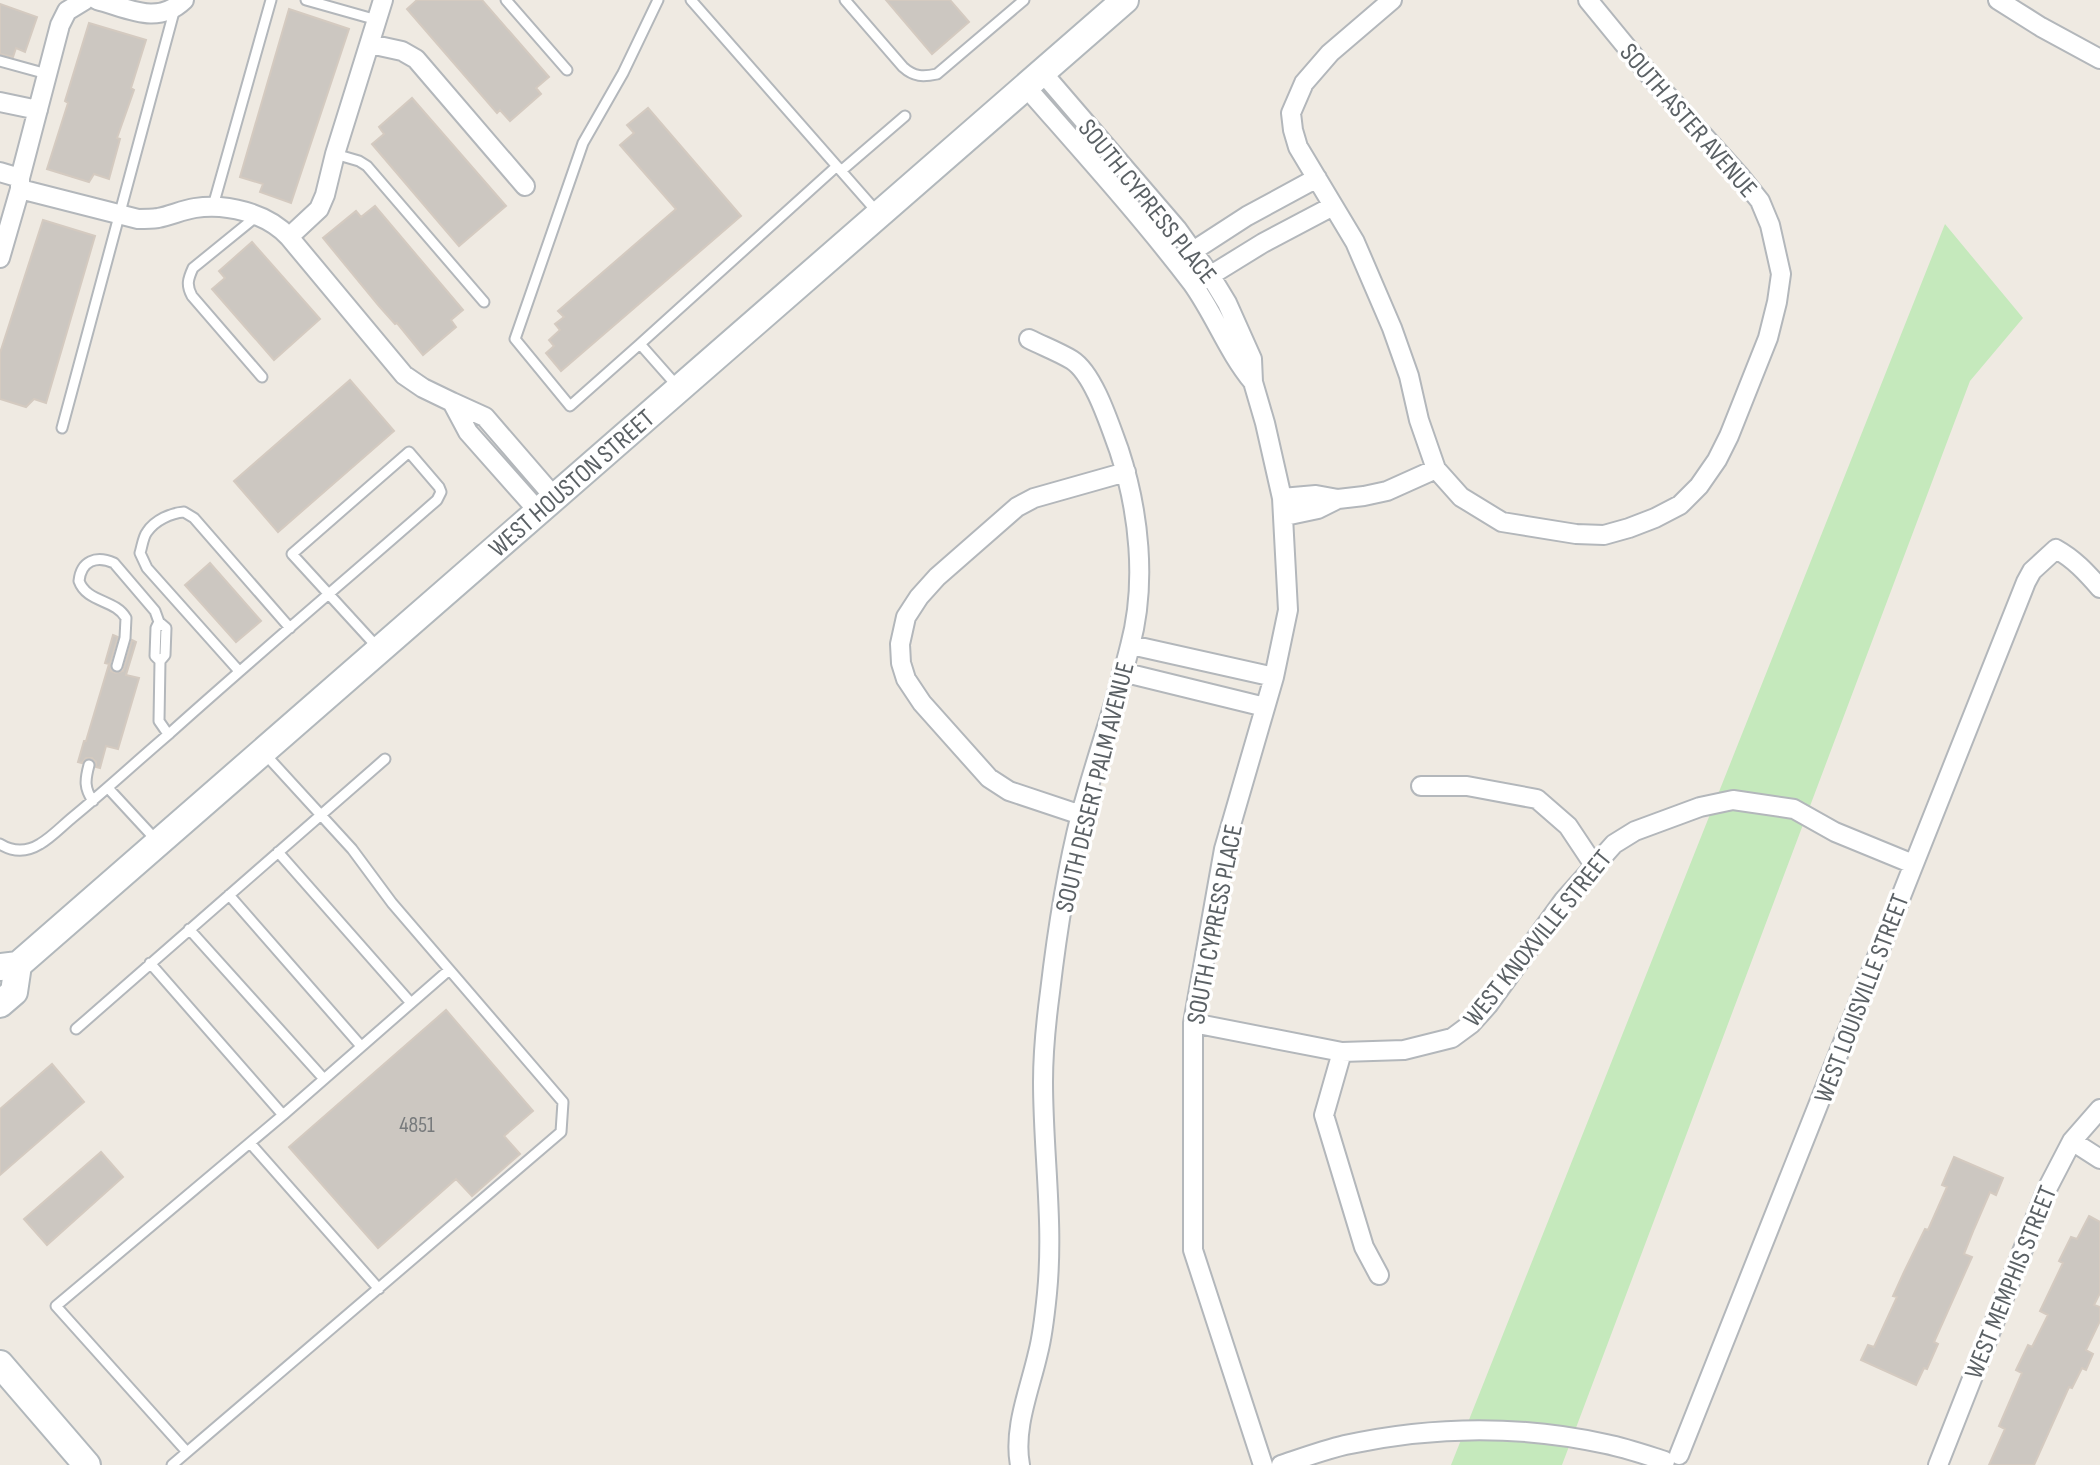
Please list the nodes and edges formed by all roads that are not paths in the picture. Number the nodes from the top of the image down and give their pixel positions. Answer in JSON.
{"nodes":[{"id":1,"x":85,"y":0,"type":"edge"},
{"id":2,"x":97,"y":0,"type":"edge"},
{"id":3,"x":271,"y":0,"type":"edge"},
{"id":4,"x":306,"y":0,"type":"edge"},
{"id":5,"x":383,"y":0,"type":"edge"},
{"id":6,"x":506,"y":0,"type":"edge"},
{"id":7,"x":658,"y":0,"type":"edge"},
{"id":8,"x":691,"y":0,"type":"edge"},
{"id":9,"x":845,"y":0,"type":"edge"},
{"id":10,"x":1024,"y":0,"type":"edge"},
{"id":11,"x":1125,"y":0,"type":"edge"},
{"id":12,"x":1392,"y":0,"type":"edge"},
{"id":13,"x":1588,"y":0,"type":"edge"},
{"id":14,"x":1998,"y":0,"type":"edge"},
{"id":15,"x":179,"y":4,"type":"edge"},
{"id":16,"x":377,"y":20,"type":"junction"},
{"id":17,"x":370,"y":44,"type":"junction"},
{"id":18,"x":2100,"y":59,"type":"edge"},
{"id":19,"x":0,"y":61,"type":"edge"},
{"id":20,"x":567,"y":70,"type":"dead end"},
{"id":21,"x":47,"y":74,"type":"junction"},
{"id":22,"x":1034,"y":79,"type":"junction"},
{"id":23,"x":0,"y":102,"type":"edge"},
{"id":24,"x":38,"y":110,"type":"junction"},
{"id":25,"x":905,"y":116,"type":"dead end"},
{"id":26,"x":335,"y":154,"type":"junction"},
{"id":27,"x":839,"y":168,"type":"junction"},
{"id":28,"x":0,"y":172,"type":"edge"},
{"id":29,"x":1317,"y":178,"type":"junction"},
{"id":30,"x":20,"y":183,"type":"junction"},
{"id":31,"x":525,"y":186,"type":"dead end"},
{"id":32,"x":213,"y":206,"type":"junction"},
{"id":33,"x":1333,"y":206,"type":"junction"},
{"id":34,"x":120,"y":214,"type":"junction"},
{"id":35,"x":880,"y":215,"type":"junction"},
{"id":36,"x":257,"y":216,"type":"junction"},
{"id":37,"x":1231,"y":226,"type":"junction"},
{"id":38,"x":289,"y":237,"type":"junction"},
{"id":39,"x":1193,"y":251,"type":"junction"},
{"id":40,"x":1247,"y":252,"type":"junction"},
{"id":41,"x":0,"y":258,"type":"edge"},
{"id":42,"x":1210,"y":275,"type":"junction"},
{"id":43,"x":1194,"y":286,"type":"junction"},
{"id":44,"x":484,"y":302,"type":"dead end"},
{"id":45,"x":1029,"y":339,"type":"dead end"},
{"id":46,"x":640,"y":344,"type":"junction"},
{"id":47,"x":262,"y":377,"type":"dead end"},
{"id":48,"x":1253,"y":382,"type":"junction"},
{"id":49,"x":680,"y":389,"type":"junction"},
{"id":50,"x":452,"y":402,"type":"junction"},
{"id":51,"x":62,"y":428,"type":"dead end"},
{"id":52,"x":495,"y":428,"type":"junction"},
{"id":53,"x":477,"y":443,"type":"junction"},
{"id":54,"x":1436,"y":469,"type":"junction"},
{"id":55,"x":1126,"y":472,"type":"junction"},
{"id":56,"x":547,"y":505,"type":"junction"},
{"id":57,"x":1283,"y":507,"type":"junction"},
{"id":58,"x":2100,"y":588,"type":"edge"},
{"id":59,"x":328,"y":595,"type":"junction"},
{"id":60,"x":290,"y":628,"type":"junction"},
{"id":61,"x":1131,"y":645,"type":"junction"},
{"id":62,"x":380,"y":650,"type":"junction"},
{"id":63,"x":117,"y":666,"type":"dead end"},
{"id":64,"x":239,"y":671,"type":"junction"},
{"id":65,"x":1122,"y":672,"type":"junction"},
{"id":66,"x":1274,"y":677,"type":"junction"},
{"id":67,"x":1265,"y":707,"type":"junction"},
{"id":68,"x":168,"y":734,"type":"junction"},
{"id":69,"x":263,"y":751,"type":"junction"},
{"id":70,"x":385,"y":759,"type":"dead end"},
{"id":71,"x":89,"y":765,"type":"dead end"},
{"id":72,"x":1421,"y":786,"type":"dead end"},
{"id":73,"x":108,"y":788,"type":"junction"},
{"id":74,"x":93,"y":801,"type":"junction"},
{"id":75,"x":321,"y":815,"type":"junction"},
{"id":76,"x":1081,"y":815,"type":"junction"},
{"id":77,"x":159,"y":842,"type":"junction"},
{"id":78,"x":0,"y":844,"type":"edge"},
{"id":79,"x":278,"y":852,"type":"junction"},
{"id":80,"x":1913,"y":864,"type":"junction"},
{"id":81,"x":1594,"y":865,"type":"junction"},
{"id":82,"x":229,"y":895,"type":"junction"},
{"id":83,"x":189,"y":929,"type":"junction"},
{"id":84,"x":150,"y":963,"type":"junction"},
{"id":85,"x":9,"y":966,"type":"edge"},
{"id":86,"x":449,"y":970,"type":"junction"},
{"id":87,"x":411,"y":1003,"type":"junction"},
{"id":88,"x":0,"y":1004,"type":"edge"},
{"id":89,"x":1193,"y":1023,"type":"junction"},
{"id":90,"x":76,"y":1029,"type":"dead end"},
{"id":91,"x":361,"y":1046,"type":"junction"},
{"id":92,"x":1342,"y":1052,"type":"junction"},
{"id":93,"x":324,"y":1079,"type":"junction"},
{"id":94,"x":2100,"y":1109,"type":"edge"},
{"id":95,"x":283,"y":1115,"type":"junction"},
{"id":96,"x":2072,"y":1141,"type":"junction"},
{"id":97,"x":250,"y":1143,"type":"junction"},
{"id":98,"x":2100,"y":1159,"type":"edge"},
{"id":99,"x":1379,"y":1275,"type":"dead end"},
{"id":100,"x":379,"y":1289,"type":"junction"},
{"id":101,"x":0,"y":1364,"type":"edge"},
{"id":102,"x":187,"y":1452,"type":"junction"},
{"id":103,"x":1673,"y":1462,"type":"edge"},
{"id":104,"x":87,"y":1465,"type":"edge"},
{"id":105,"x":172,"y":1465,"type":"edge"},
{"id":106,"x":1020,"y":1465,"type":"edge"},
{"id":107,"x":1263,"y":1465,"type":"edge"},
{"id":108,"x":1281,"y":1465,"type":"edge"},
{"id":109,"x":1938,"y":1465,"type":"edge"}],
"edges":[{"from":1,"to":21,"type":"street"},
{"from":2,"to":15,"type":"street"},
{"from":3,"to":32,"type":"lane"},
{"from":4,"to":16,"type":"lane"},
{"from":5,"to":16,"type":"street"},
{"from":6,"to":20,"type":"lane"},
{"from":7,"to":46,"type":"lane"},
{"from":8,"to":27,"type":"lane"},
{"from":9,"to":10,"type":"lane"},
{"from":11,"to":22,"type":"main road","name":"WEST HOUSTON STREET"},
{"from":12,"to":29,"type":"street"},
{"from":13,"to":54,"type":"street","name":"SOUTH ASTER AVENUE"},
{"from":14,"to":18,"type":"street"},
{"from":15,"to":34,"type":"lane"},
{"from":16,"to":17,"type":"street"},
{"from":17,"to":26,"type":"street"},
{"from":17,"to":31,"type":"street"},
{"from":19,"to":21,"type":"lane"},
{"from":21,"to":24,"type":"street"},
{"from":22,"to":35,"type":"main road","name":"WEST HOUSTON STREET"},
{"from":22,"to":39,"type":"street","name":"SOUTH CYPRESS PLACE"},
{"from":22,"to":43,"type":"street","name":"SOUTH CYPRESS PLACE"},
{"from":23,"to":24,"type":"street"},
{"from":24,"to":30,"type":"street"},
{"from":25,"to":27,"type":"lane"},
{"from":26,"to":38,"type":"street"},
{"from":26,"to":44,"type":"lane"},
{"from":27,"to":35,"type":"lane"},
{"from":27,"to":46,"type":"lane"},
{"from":28,"to":30,"type":"street"},
{"from":29,"to":33,"type":"street"},
{"from":29,"to":37,"type":"street"},
{"from":30,"to":34,"type":"street"},
{"from":30,"to":41,"type":"street"},
{"from":32,"to":34,"type":"street"},
{"from":32,"to":36,"type":"street"},
{"from":33,"to":40,"type":"street"},
{"from":33,"to":54,"type":"street"},
{"from":34,"to":51,"type":"lane"},
{"from":35,"to":49,"type":"main road","name":"WEST HOUSTON STREET"},
{"from":36,"to":38,"type":"street"},
{"from":36,"to":47,"type":"lane"},
{"from":37,"to":39,"type":"street"},
{"from":37,"to":40,"type":"street"},
{"from":38,"to":50,"type":"street"},
{"from":39,"to":42,"type":"street","name":"SOUTH CYPRESS PLACE"},
{"from":40,"to":42,"type":"street"},
{"from":42,"to":43,"type":"street"},
{"from":42,"to":48,"type":"street","name":"SOUTH CYPRESS PLACE"},
{"from":43,"to":48,"type":"street","name":"SOUTH CYPRESS PLACE"},
{"from":45,"to":55,"type":"street","name":"SOUTH DESERT PALM AVENUE"},
{"from":46,"to":49,"type":"lane"},
{"from":48,"to":57,"type":"street","name":"SOUTH CYPRESS PLACE"},
{"from":49,"to":56,"type":"main road","name":"WEST HOUSTON STREET"},
{"from":50,"to":52,"type":"street"},
{"from":50,"to":53,"type":"street"},
{"from":52,"to":53,"type":"street"},
{"from":52,"to":56,"type":"street"},
{"from":53,"to":56,"type":"street"},
{"from":54,"to":57,"type":"street"},
{"from":55,"to":61,"type":"street","name":"SOUTH DESERT PALM AVENUE"},
{"from":55,"to":76,"type":"street"},
{"from":56,"to":62,"type":"main road","name":"WEST HOUSTON STREET"},
{"from":57,"to":66,"type":"street","name":"SOUTH CYPRESS PLACE"},
{"from":58,"to":80,"type":"street","name":"WEST LOUISVILLE STREET"},
{"from":59,"to":59,"type":"lane"},
{"from":59,"to":60,"type":"lane"},
{"from":59,"to":62,"type":"lane"},
{"from":60,"to":64,"type":"lane"},
{"from":60,"to":64,"type":"lane"},
{"from":61,"to":65,"type":"street","name":"SOUTH DESERT PALM AVENUE"},
{"from":61,"to":66,"type":"street"},
{"from":62,"to":69,"type":"main road","name":"WEST HOUSTON STREET"},
{"from":63,"to":68,"type":"lane"},
{"from":64,"to":68,"type":"lane"},
{"from":65,"to":67,"type":"street"},
{"from":65,"to":76,"type":"street","name":"SOUTH DESERT PALM AVENUE"},
{"from":66,"to":67,"type":"street","name":"SOUTH CYPRESS PLACE"},
{"from":67,"to":89,"type":"street","name":"SOUTH CYPRESS PLACE"},
{"from":68,"to":73,"type":"lane"},
{"from":69,"to":75,"type":"lane"},
{"from":69,"to":77,"type":"main road","name":"WEST HOUSTON STREET"},
{"from":70,"to":75,"type":"lane"},
{"from":71,"to":74,"type":"lane"},
{"from":72,"to":81,"type":"street"},
{"from":73,"to":74,"type":"lane"},
{"from":73,"to":77,"type":"lane"},
{"from":74,"to":78,"type":"lane"},
{"from":75,"to":79,"type":"lane"},
{"from":75,"to":86,"type":"lane"},
{"from":76,"to":106,"type":"street","name":"SOUTH DESERT PALM AVENUE"},
{"from":77,"to":85,"type":"main road","name":"WEST HOUSTON STREET"},
{"from":79,"to":82,"type":"lane"},
{"from":79,"to":87,"type":"lane"},
{"from":80,"to":81,"type":"street","name":"WEST KNOXVILLE STREET"},
{"from":80,"to":103,"type":"street","name":"WEST LOUISVILLE STREET"},
{"from":81,"to":92,"type":"street","name":"WEST KNOXVILLE STREET"},
{"from":82,"to":83,"type":"lane"},
{"from":82,"to":91,"type":"lane"},
{"from":83,"to":84,"type":"lane"},
{"from":83,"to":93,"type":"lane"},
{"from":84,"to":90,"type":"lane"},
{"from":84,"to":95,"type":"lane"},
{"from":85,"to":88,"type":"main road","name":"WEST HOUSTON STREET"},
{"from":86,"to":87,"type":"lane"},
{"from":86,"to":100,"type":"lane"},
{"from":87,"to":91,"type":"lane"},
{"from":89,"to":92,"type":"street","name":"WEST KNOXVILLE STREET"},
{"from":89,"to":107,"type":"street","name":"SOUTH CYPRESS PLACE"},
{"from":91,"to":93,"type":"lane"},
{"from":92,"to":99,"type":"street"},
{"from":93,"to":95,"type":"lane"},
{"from":94,"to":96,"type":"street","name":"WEST MEMPHIS STREET"},
{"from":95,"to":97,"type":"lane"},
{"from":96,"to":98,"type":"street"},
{"from":96,"to":109,"type":"street","name":"WEST MEMPHIS STREET"},
{"from":97,"to":100,"type":"lane"},
{"from":97,"to":102,"type":"lane"},
{"from":100,"to":102,"type":"lane"},
{"from":101,"to":104,"type":"main road"},
{"from":102,"to":105,"type":"lane"},
{"from":103,"to":108,"type":"street"}]}
